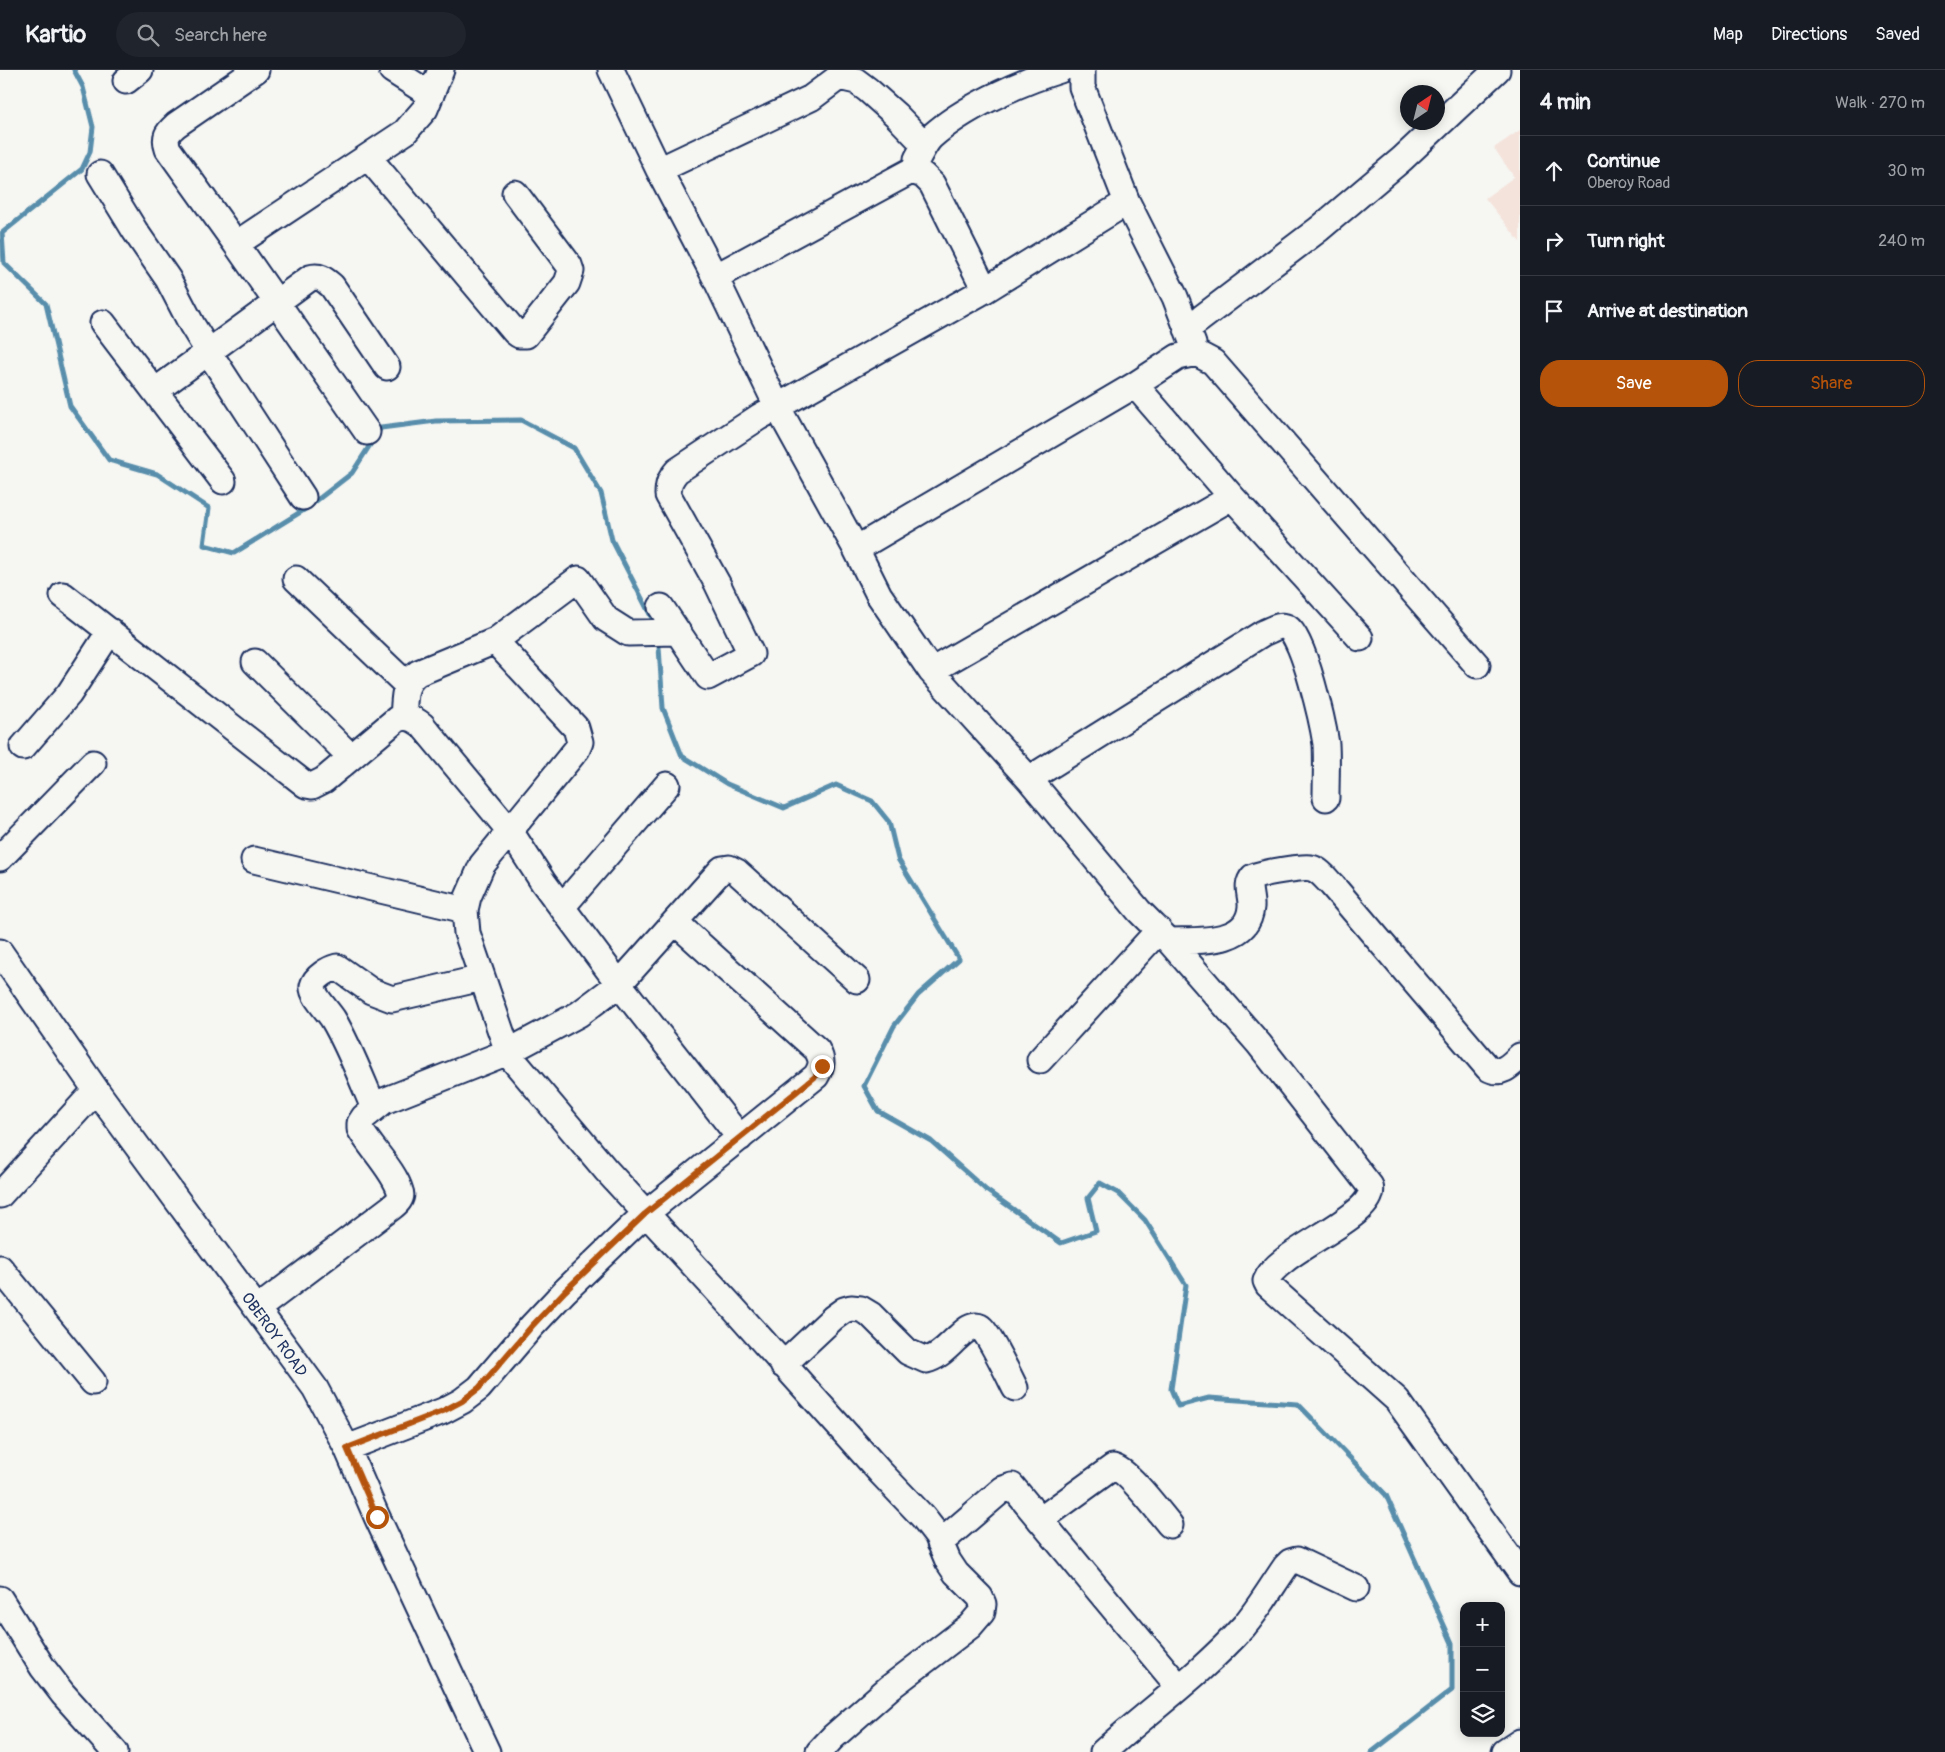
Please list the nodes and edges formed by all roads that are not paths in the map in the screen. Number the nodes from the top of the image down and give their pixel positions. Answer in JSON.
{"nodes":[{"id":1,"x":256,"y":70,"type":"edge"},
{"id":2,"x":392,"y":70,"type":"edge"},
{"id":3,"x":441,"y":70,"type":"edge"},
{"id":4,"x":611,"y":70,"type":"edge"},
{"id":5,"x":1060,"y":70,"type":"edge"},
{"id":6,"x":1082,"y":70,"type":"edge"},
{"id":7,"x":1497,"y":70,"type":"edge"},
{"id":8,"x":431,"y":94,"type":"junction"},
{"id":9,"x":925,"y":144,"type":"junction"},
{"id":10,"x":368,"y":157,"type":"junction"},
{"id":11,"x":659,"y":170,"type":"junction"},
{"id":12,"x":911,"y":171,"type":"junction"},
{"id":13,"x":100,"y":174,"type":"dead end"},
{"id":14,"x":515,"y":193,"type":"dead end"},
{"id":15,"x":1127,"y":202,"type":"junction"},
{"id":16,"x":236,"y":244,"type":"junction"},
{"id":17,"x":715,"y":277,"type":"junction"},
{"id":18,"x":985,"y":290,"type":"junction"},
{"id":19,"x":276,"y":301,"type":"junction"},
{"id":20,"x":103,"y":323,"type":"dead end"},
{"id":21,"x":1187,"y":329,"type":"junction"},
{"id":22,"x":208,"y":351,"type":"junction"},
{"id":23,"x":1196,"y":353,"type":"junction"},
{"id":24,"x":387,"y":367,"type":"dead end"},
{"id":25,"x":1135,"y":385,"type":"junction"},
{"id":26,"x":155,"y":391,"type":"junction"},
{"id":27,"x":778,"y":408,"type":"junction"},
{"id":28,"x":368,"y":432,"type":"dead end"},
{"id":29,"x":223,"y":481,"type":"dead end"},
{"id":30,"x":303,"y":497,"type":"dead end"},
{"id":31,"x":1232,"y":497,"type":"junction"},
{"id":32,"x":856,"y":549,"type":"junction"},
{"id":33,"x":296,"y":579,"type":"dead end"},
{"id":34,"x":63,"y":595,"type":"dead end"},
{"id":35,"x":661,"y":607,"type":"dead end"},
{"id":36,"x":110,"y":632,"type":"junction"},
{"id":37,"x":677,"y":632,"type":"junction"},
{"id":38,"x":1360,"y":638,"type":"dead end"},
{"id":39,"x":495,"y":641,"type":"junction"},
{"id":40,"x":255,"y":662,"type":"dead end"},
{"id":41,"x":1476,"y":665,"type":"dead end"},
{"id":42,"x":931,"y":670,"type":"junction"},
{"id":43,"x":406,"y":684,"type":"junction"},
{"id":44,"x":403,"y":717,"type":"junction"},
{"id":45,"x":22,"y":747,"type":"dead end"},
{"id":46,"x":351,"y":757,"type":"junction"},
{"id":47,"x":93,"y":763,"type":"dead end"},
{"id":48,"x":1029,"y":779,"type":"junction"},
{"id":49,"x":667,"y":785,"type":"dead end"},
{"id":50,"x":1326,"y":798,"type":"dead end"},
{"id":51,"x":510,"y":831,"type":"junction"},
{"id":52,"x":0,"y":858,"type":"edge"},
{"id":53,"x":254,"y":860,"type":"dead end"},
{"id":54,"x":562,"y":907,"type":"junction"},
{"id":55,"x":465,"y":910,"type":"junction"},
{"id":56,"x":675,"y":922,"type":"junction"},
{"id":57,"x":1164,"y":936,"type":"junction"},
{"id":58,"x":0,"y":952,"type":"edge"},
{"id":59,"x":482,"y":978,"type":"junction"},
{"id":60,"x":858,"y":980,"type":"dead end"},
{"id":61,"x":620,"y":984,"type":"junction"},
{"id":62,"x":508,"y":1052,"type":"junction"},
{"id":63,"x":1520,"y":1056,"type":"edge"},
{"id":64,"x":1040,"y":1060,"type":"dead end"},
{"id":65,"x":96,"y":1090,"type":"junction"},
{"id":66,"x":374,"y":1108,"type":"junction"},
{"id":67,"x":740,"y":1138,"type":"junction"},
{"id":68,"x":0,"y":1195,"type":"edge"},
{"id":69,"x":645,"y":1214,"type":"junction"},
{"id":70,"x":0,"y":1268,"type":"edge"},
{"id":71,"x":257,"y":1309,"type":"junction"},
{"id":72,"x":783,"y":1365,"type":"junction"},
{"id":73,"x":93,"y":1382,"type":"dead end"},
{"id":74,"x":1015,"y":1388,"type":"dead end"},
{"id":75,"x":347,"y":1448,"type":"junction"},
{"id":76,"x":1040,"y":1520,"type":"junction"},
{"id":77,"x":1170,"y":1525,"type":"dead end"},
{"id":78,"x":940,"y":1543,"type":"junction"},
{"id":79,"x":1520,"y":1572,"type":"edge"},
{"id":80,"x":1356,"y":1588,"type":"dead end"},
{"id":81,"x":0,"y":1600,"type":"edge"},
{"id":82,"x":1179,"y":1688,"type":"junction"},
{"id":83,"x":1520,"y":1742,"type":"edge"},
{"id":84,"x":115,"y":1752,"type":"edge"},
{"id":85,"x":487,"y":1752,"type":"edge"},
{"id":86,"x":819,"y":1752,"type":"edge"},
{"id":87,"x":1103,"y":1752,"type":"edge"},
{"id":88,"x":1505,"y":1752,"type":"edge"}],
"edges":[{"from":1,"to":16,"type":"street"},
{"from":2,"to":8,"type":"street"},
{"from":3,"to":8,"type":"street"},
{"from":4,"to":11,"type":"street"},
{"from":5,"to":9,"type":"street"},
{"from":6,"to":15,"type":"street"},
{"from":7,"to":21,"type":"street"},
{"from":8,"to":10,"type":"street"},
{"from":9,"to":11,"type":"street"},
{"from":9,"to":12,"type":"street"},
{"from":10,"to":14,"type":"street"},
{"from":10,"to":16,"type":"street"},
{"from":11,"to":17,"type":"street"},
{"from":12,"to":17,"type":"street"},
{"from":12,"to":18,"type":"street"},
{"from":13,"to":22,"type":"street"},
{"from":15,"to":18,"type":"street"},
{"from":15,"to":21,"type":"street"},
{"from":16,"to":19,"type":"street"},
{"from":17,"to":27,"type":"street"},
{"from":18,"to":27,"type":"street"},
{"from":19,"to":22,"type":"street"},
{"from":19,"to":24,"type":"street"},
{"from":19,"to":28,"type":"street"},
{"from":20,"to":26,"type":"street"},
{"from":21,"to":23,"type":"street"},
{"from":22,"to":26,"type":"street"},
{"from":22,"to":30,"type":"street"},
{"from":23,"to":25,"type":"street"},
{"from":23,"to":41,"type":"street"},
{"from":25,"to":31,"type":"street"},
{"from":25,"to":32,"type":"street"},
{"from":26,"to":29,"type":"street"},
{"from":27,"to":32,"type":"street"},
{"from":27,"to":37,"type":"street"},
{"from":31,"to":38,"type":"street"},
{"from":31,"to":42,"type":"street"},
{"from":32,"to":42,"type":"street"},
{"from":33,"to":43,"type":"street"},
{"from":34,"to":36,"type":"street"},
{"from":35,"to":37,"type":"street"},
{"from":36,"to":45,"type":"street"},
{"from":36,"to":46,"type":"street"},
{"from":37,"to":39,"type":"street"},
{"from":39,"to":43,"type":"street"},
{"from":39,"to":51,"type":"street"},
{"from":40,"to":46,"type":"street"},
{"from":42,"to":48,"type":"street"},
{"from":43,"to":44,"type":"street"},
{"from":44,"to":46,"type":"street"},
{"from":44,"to":51,"type":"street"},
{"from":47,"to":52,"type":"street"},
{"from":48,"to":50,"type":"street"},
{"from":48,"to":57,"type":"street"},
{"from":49,"to":54,"type":"street"},
{"from":51,"to":54,"type":"street"},
{"from":51,"to":55,"type":"street"},
{"from":53,"to":55,"type":"street"},
{"from":54,"to":61,"type":"street"},
{"from":55,"to":59,"type":"street"},
{"from":56,"to":60,"type":"street"},
{"from":56,"to":61,"type":"street"},
{"from":56,"to":67,"type":"street"},
{"from":57,"to":63,"type":"street"},
{"from":57,"to":64,"type":"street"},
{"from":57,"to":79,"type":"street"},
{"from":58,"to":65,"type":"street","name":"OBEROY ROAD"},
{"from":59,"to":62,"type":"street"},
{"from":59,"to":66,"type":"street"},
{"from":61,"to":62,"type":"street"},
{"from":61,"to":67,"type":"street"},
{"from":62,"to":66,"type":"street"},
{"from":62,"to":69,"type":"street"},
{"from":65,"to":68,"type":"street"},
{"from":65,"to":71,"type":"street","name":"OBEROY ROAD"},
{"from":66,"to":71,"type":"street"},
{"from":67,"to":69,"type":"street"},
{"from":69,"to":72,"type":"street"},
{"from":69,"to":75,"type":"street"},
{"from":70,"to":73,"type":"street"},
{"from":71,"to":75,"type":"street","name":"OBEROY ROAD"},
{"from":72,"to":74,"type":"street"},
{"from":72,"to":78,"type":"street"},
{"from":75,"to":85,"type":"street","name":"OBEROY ROAD"},
{"from":76,"to":77,"type":"street"},
{"from":76,"to":78,"type":"street"},
{"from":76,"to":82,"type":"street"},
{"from":78,"to":86,"type":"street"},
{"from":80,"to":82,"type":"street"},
{"from":81,"to":84,"type":"street"},
{"from":82,"to":87,"type":"street"},
{"from":83,"to":88,"type":"street"}]}
